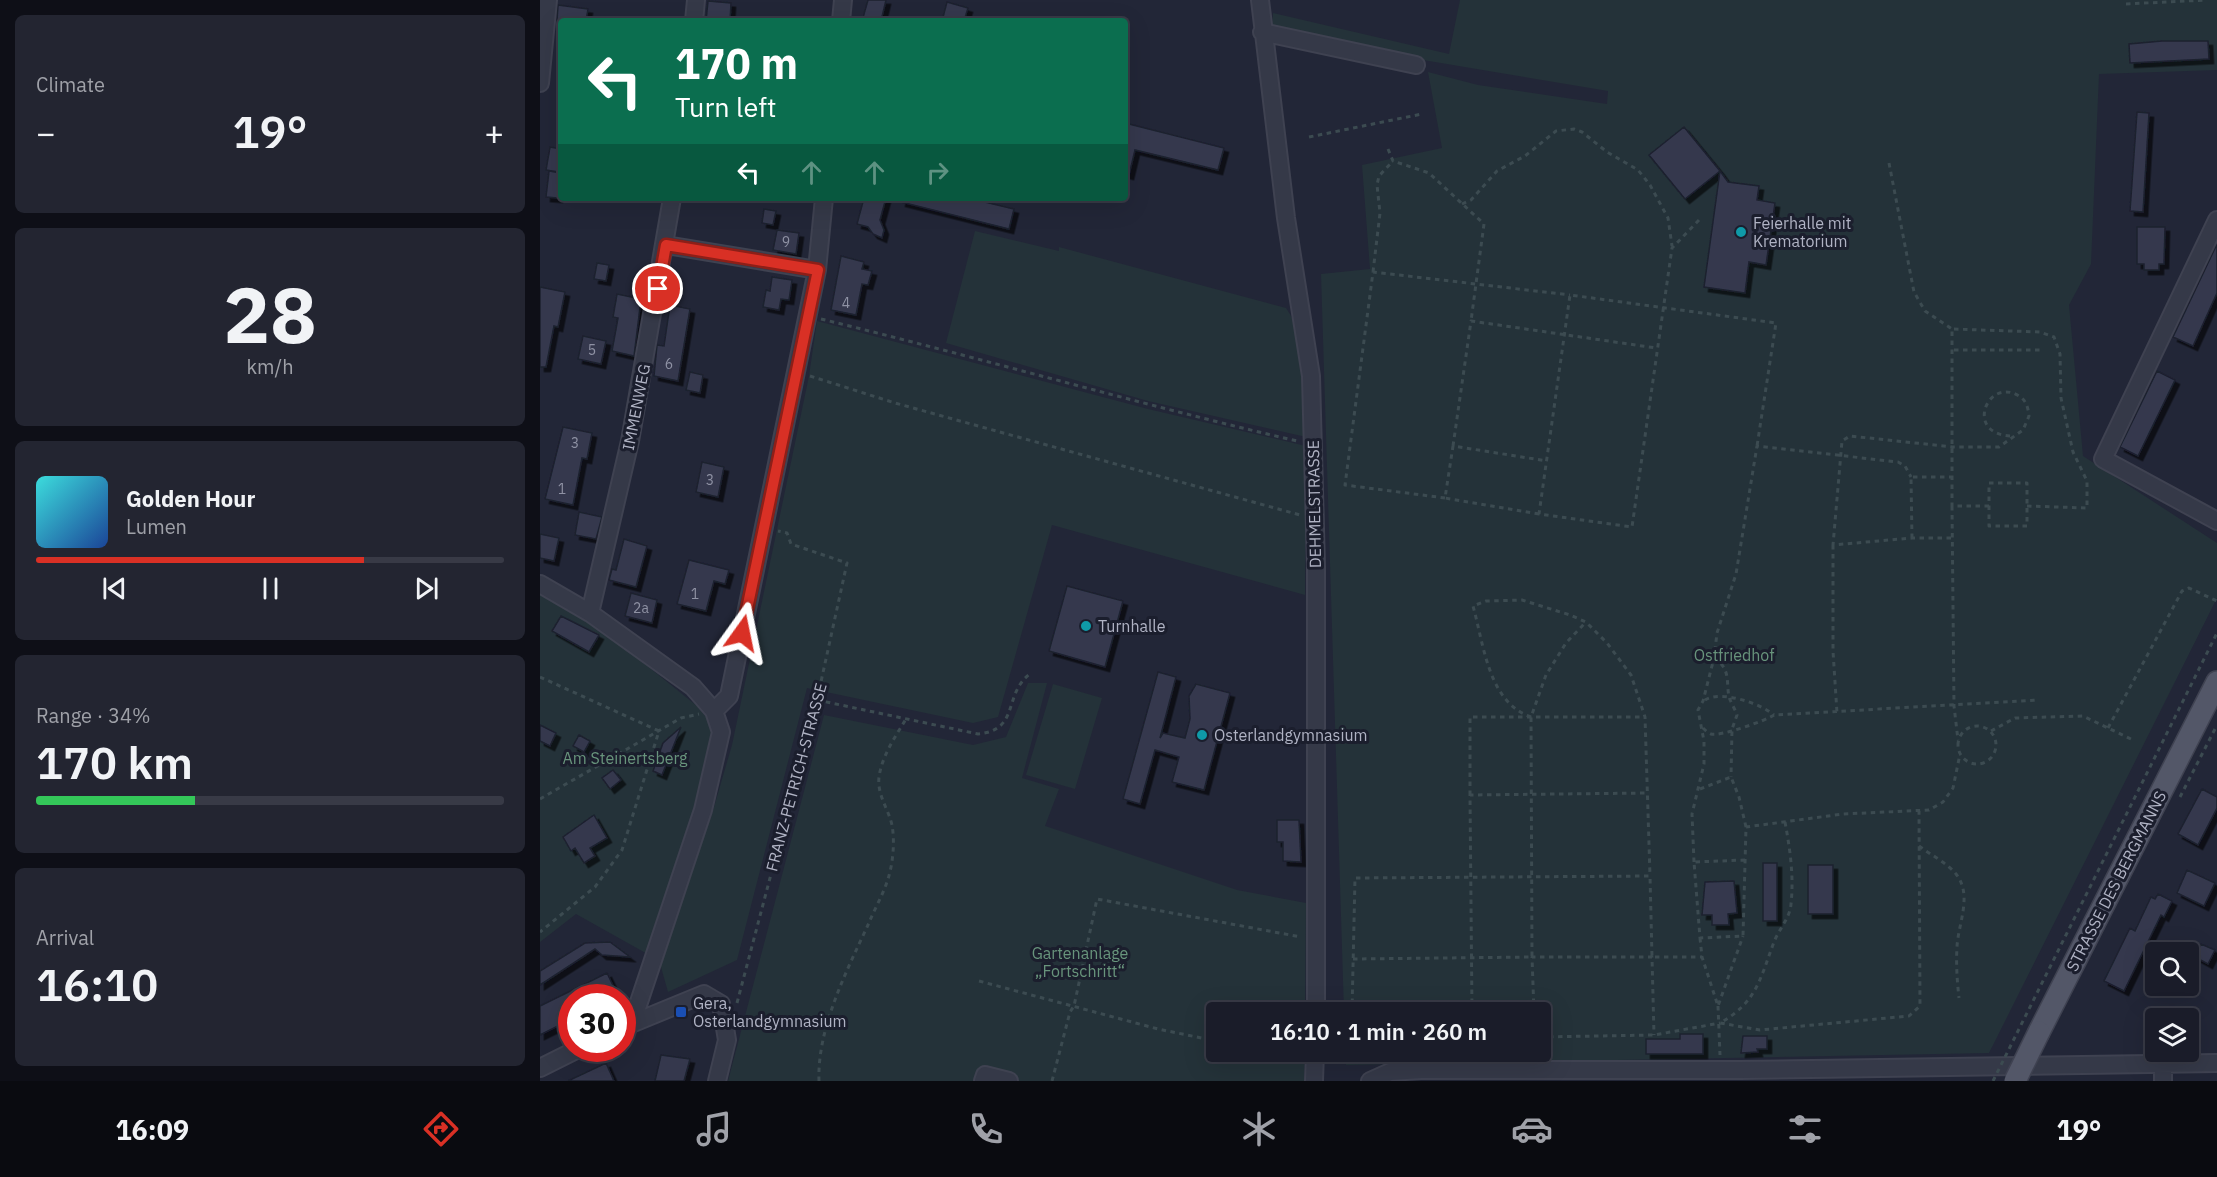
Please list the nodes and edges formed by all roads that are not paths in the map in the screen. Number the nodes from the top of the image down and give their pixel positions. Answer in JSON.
{"nodes":[{"id":1,"x":548,"y":0,"type":"edge"},
{"id":2,"x":696,"y":0,"type":"edge"},
{"id":3,"x":843,"y":0,"type":"edge"},
{"id":4,"x":1260,"y":0,"type":"edge"},
{"id":5,"x":694,"y":18,"type":"edge"},
{"id":6,"x":841,"y":18,"type":"edge"},
{"id":7,"x":1262,"y":32,"type":"junction"},
{"id":8,"x":1416,"y":65,"type":"dead end"},
{"id":9,"x":540,"y":83,"type":"edge"},
{"id":10,"x":672,"y":201,"type":"edge"},
{"id":11,"x":824,"y":201,"type":"edge"},
{"id":12,"x":2217,"y":220,"type":"edge"},
{"id":13,"x":666,"y":245,"type":"junction"},
{"id":14,"x":818,"y":270,"type":"junction"},
{"id":15,"x":2215,"y":515,"type":"edge"},
{"id":16,"x":540,"y":584,"type":"edge"},
{"id":17,"x":590,"y":614,"type":"junction"},
{"id":18,"x":2217,"y":682,"type":"edge"},
{"id":19,"x":714,"y":711,"type":"junction"},
{"id":20,"x":636,"y":1001,"type":"edge"},
{"id":21,"x":1316,"y":1002,"type":"edge"},
{"id":22,"x":636,"y":1022,"type":"edge"},
{"id":23,"x":558,"y":1059,"type":"edge"},
{"id":24,"x":1315,"y":1062,"type":"edge"},
{"id":25,"x":2163,"y":1063,"type":"junction"},
{"id":26,"x":2217,"y":1063,"type":"edge"},
{"id":27,"x":540,"y":1068,"type":"edge"},
{"id":28,"x":1720,"y":1076,"type":"edge"},
{"id":29,"x":717,"y":1081,"type":"edge"},
{"id":30,"x":984,"y":1081,"type":"edge"},
{"id":31,"x":1010,"y":1081,"type":"edge"},
{"id":32,"x":1314,"y":1081,"type":"edge"},
{"id":33,"x":1370,"y":1081,"type":"edge"},
{"id":34,"x":2015,"y":1081,"type":"edge"},
{"id":35,"x":2163,"y":1081,"type":"edge"}],
"edges":[{"from":1,"to":9,"type":"street"},
{"from":2,"to":5,"type":"street"},
{"from":3,"to":6,"type":"street"},
{"from":4,"to":7,"type":"street","name":"DEHMELSTRASSE"},
{"from":7,"to":8,"type":"street"},
{"from":7,"to":21,"type":"street","name":"DEHMELSTRASSE"},
{"from":10,"to":13,"type":"street","name":"IMMENWEG"},
{"from":11,"to":14,"type":"street"},
{"from":12,"to":15,"type":"street"},
{"from":13,"to":14,"type":"street"},
{"from":13,"to":17,"type":"street","name":"IMMENWEG"},
{"from":14,"to":19,"type":"street"},
{"from":16,"to":17,"type":"street"},
{"from":17,"to":19,"type":"street"},
{"from":18,"to":34,"type":"main road","name":"STRASSE DES BERGMANNS","bridge":true},
{"from":19,"to":20,"type":"street"},
{"from":22,"to":29,"type":"street"},
{"from":23,"to":27,"type":"street"},
{"from":24,"to":32,"type":"street"},
{"from":25,"to":26,"type":"street"},
{"from":25,"to":28,"type":"street"},
{"from":25,"to":35,"type":"street"},
{"from":28,"to":33,"type":"street"},
{"from":30,"to":31,"type":"street"}]}
